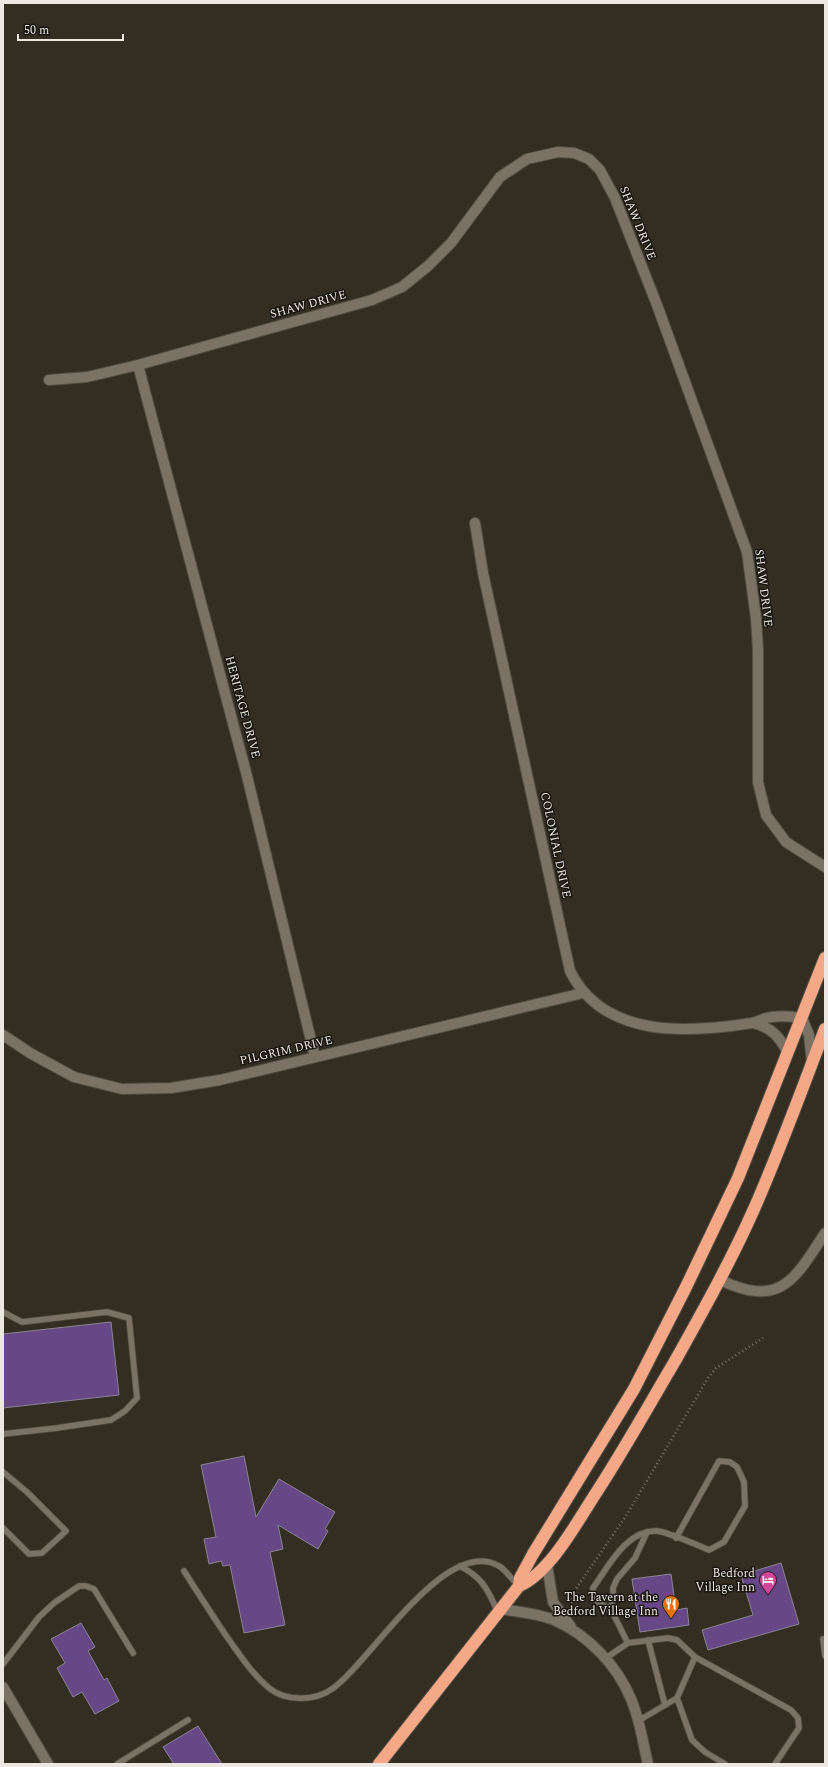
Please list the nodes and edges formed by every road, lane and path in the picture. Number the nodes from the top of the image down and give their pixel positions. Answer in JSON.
{"nodes":[{"id":1,"x":138,"y":365,"type":"junction"},
{"id":2,"x":49,"y":380,"type":"dead end"},
{"id":3,"x":475,"y":523,"type":"dead end"},
{"id":4,"x":825,"y":868,"type":"edge"},
{"id":5,"x":825,"y":958,"type":"edge"},
{"id":6,"x":583,"y":993,"type":"junction"},
{"id":7,"x":802,"y":1018,"type":"junction"},
{"id":8,"x":754,"y":1023,"type":"junction"},
{"id":9,"x":825,"y":1030,"type":"edge"},
{"id":10,"x":3,"y":1035,"type":"edge"},
{"id":11,"x":788,"y":1053,"type":"junction"},
{"id":12,"x":315,"y":1057,"type":"junction"},
{"id":13,"x":812,"y":1063,"type":"junction"},
{"id":14,"x":825,"y":1233,"type":"edge"},
{"id":15,"x":720,"y":1280,"type":"junction"},
{"id":16,"x":3,"y":1312,"type":"edge"},
{"id":17,"x":763,"y":1338,"type":"dead end"},
{"id":18,"x":3,"y":1434,"type":"edge"},
{"id":19,"x":3,"y":1472,"type":"edge"},
{"id":20,"x":3,"y":1528,"type":"edge"},
{"id":21,"x":647,"y":1532,"type":"junction"},
{"id":22,"x":676,"y":1538,"type":"junction"},
{"id":23,"x":547,"y":1565,"type":"junction"},
{"id":24,"x":460,"y":1566,"type":"junction"},
{"id":25,"x":184,"y":1571,"type":"dead end"},
{"id":26,"x":519,"y":1586,"type":"junction"},
{"id":27,"x":610,"y":1610,"type":"junction"},
{"id":28,"x":500,"y":1611,"type":"junction"},
{"id":29,"x":573,"y":1611,"type":"dead end"},
{"id":30,"x":572,"y":1629,"type":"junction"},
{"id":31,"x":823,"y":1638,"type":"dead end"},
{"id":32,"x":648,"y":1640,"type":"junction"},
{"id":33,"x":628,"y":1643,"type":"junction"},
{"id":34,"x":134,"y":1653,"type":"dead end"},
{"id":35,"x":825,"y":1656,"type":"edge"},
{"id":36,"x":606,"y":1658,"type":"junction"},
{"id":37,"x":695,"y":1658,"type":"junction"},
{"id":38,"x":3,"y":1664,"type":"edge"},
{"id":39,"x":3,"y":1686,"type":"edge"},
{"id":40,"x":677,"y":1698,"type":"junction"},
{"id":41,"x":665,"y":1705,"type":"junction"},
{"id":42,"x":188,"y":1720,"type":"dead end"},
{"id":43,"x":638,"y":1721,"type":"junction"},
{"id":44,"x":48,"y":1764,"type":"edge"},
{"id":45,"x":117,"y":1764,"type":"edge"},
{"id":46,"x":379,"y":1764,"type":"edge"},
{"id":47,"x":648,"y":1764,"type":"edge"},
{"id":48,"x":725,"y":1764,"type":"edge"},
{"id":49,"x":775,"y":1764,"type":"edge"}],
"edges":[{"from":1,"to":2,"type":"street","name":"SHAW DRIVE"},
{"from":1,"to":4,"type":"street","name":"SHAW DRIVE"},
{"from":1,"to":12,"type":"street","name":"HERITAGE DRIVE"},
{"from":3,"to":6,"type":"street","name":"COLONIAL DRIVE"},
{"from":5,"to":7,"type":"highway"},
{"from":6,"to":8,"type":"street","name":"COLONIAL DRIVE"},
{"from":6,"to":12,"type":"street","name":"PILGRIM DRIVE"},
{"from":7,"to":8,"type":"street","name":"COLONIAL DRIVE"},
{"from":7,"to":11,"type":"highway"},
{"from":7,"to":13,"type":"street"},
{"from":8,"to":11,"type":"street","name":"COLONIAL DRIVE"},
{"from":9,"to":13,"type":"highway"},
{"from":10,"to":12,"type":"street","name":"PILGRIM DRIVE"},
{"from":11,"to":26,"type":"highway"},
{"from":13,"to":15,"type":"highway"},
{"from":14,"to":15,"type":"street"},
{"from":15,"to":23,"type":"highway"},
{"from":16,"to":18,"type":"lane"},
{"from":17,"to":29,"type":"path"},
{"from":19,"to":20,"type":"lane"},
{"from":21,"to":22,"type":"lane"},
{"from":21,"to":27,"type":"lane"},
{"from":21,"to":27,"type":"lane"},
{"from":22,"to":22,"type":"lane"},
{"from":23,"to":26,"type":"highway"},
{"from":23,"to":30,"type":"street"},
{"from":24,"to":25,"type":"lane"},
{"from":24,"to":26,"type":"lane"},
{"from":24,"to":28,"type":"lane"},
{"from":26,"to":28,"type":"highway"},
{"from":27,"to":33,"type":"lane"},
{"from":28,"to":30,"type":"street"},
{"from":28,"to":46,"type":"highway"},
{"from":30,"to":36,"type":"street"},
{"from":31,"to":35,"type":"lane"},
{"from":32,"to":33,"type":"lane"},
{"from":32,"to":37,"type":"lane"},
{"from":32,"to":41,"type":"lane"},
{"from":33,"to":36,"type":"lane"},
{"from":34,"to":38,"type":"lane"},
{"from":36,"to":43,"type":"street"},
{"from":37,"to":40,"type":"lane"},
{"from":37,"to":49,"type":"lane"},
{"from":39,"to":44,"type":"street"},
{"from":40,"to":41,"type":"lane"},
{"from":40,"to":48,"type":"lane"},
{"from":41,"to":43,"type":"lane"},
{"from":42,"to":45,"type":"lane"},
{"from":43,"to":47,"type":"street"}]}
